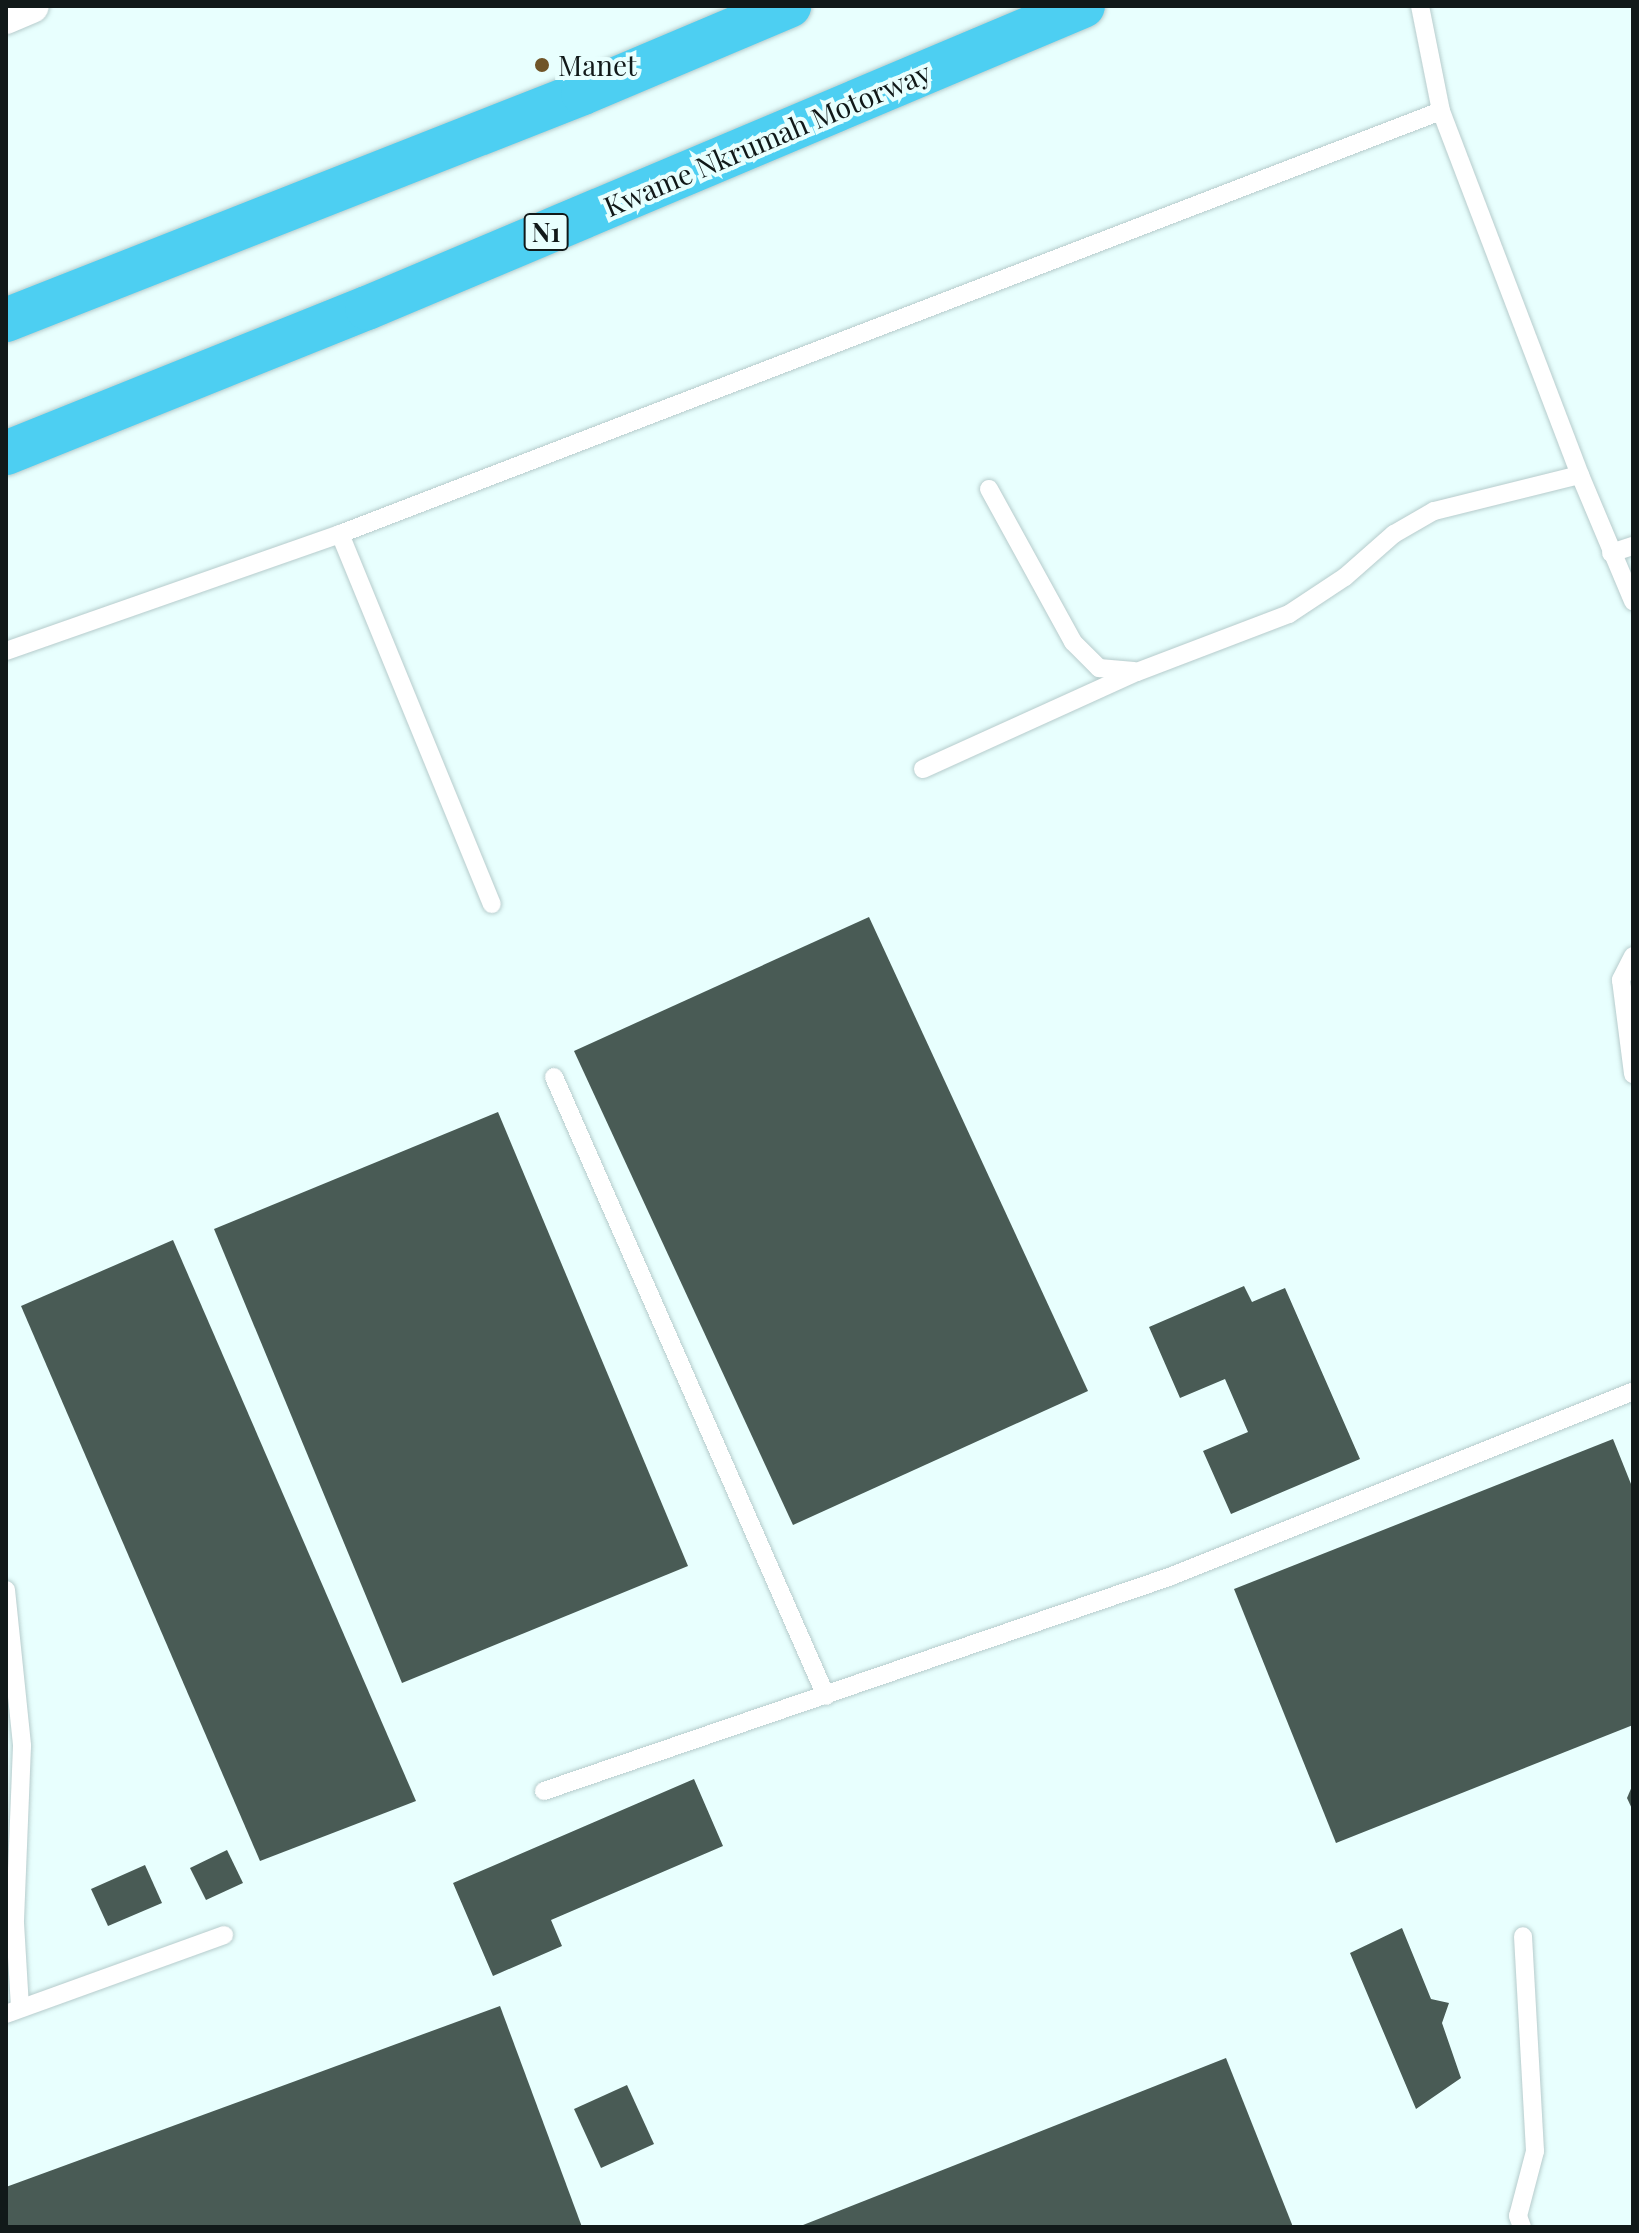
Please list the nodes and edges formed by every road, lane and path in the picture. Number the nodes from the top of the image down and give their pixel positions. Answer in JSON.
{"nodes":[{"id":1,"x":32,"y":6,"type":"edge"},
{"id":2,"x":789,"y":6,"type":"edge"},
{"id":3,"x":1083,"y":6,"type":"edge"},
{"id":4,"x":1420,"y":6,"type":"edge"},
{"id":5,"x":6,"y":17,"type":"edge"},
{"id":6,"x":1441,"y":111,"type":"junction"},
{"id":7,"x":6,"y":320,"type":"edge"},
{"id":8,"x":6,"y":453,"type":"edge"},
{"id":9,"x":1580,"y":475,"type":"junction"},
{"id":10,"x":989,"y":489,"type":"dead end"},
{"id":11,"x":340,"y":534,"type":"junction"},
{"id":12,"x":1633,"y":546,"type":"edge"},
{"id":13,"x":1611,"y":553,"type":"junction"},
{"id":14,"x":1633,"y":601,"type":"edge"},
{"id":15,"x":6,"y":651,"type":"edge"},
{"id":16,"x":1137,"y":672,"type":"junction"},
{"id":17,"x":923,"y":769,"type":"dead end"},
{"id":18,"x":492,"y":904,"type":"dead end"},
{"id":19,"x":1633,"y":956,"type":"edge"},
{"id":20,"x":1633,"y":1074,"type":"edge"},
{"id":21,"x":554,"y":1077,"type":"dead end"},
{"id":22,"x":1633,"y":1391,"type":"edge"},
{"id":23,"x":6,"y":1590,"type":"edge"},
{"id":24,"x":826,"y":1696,"type":"junction"},
{"id":25,"x":544,"y":1791,"type":"dead end"},
{"id":26,"x":10,"y":1919,"type":"edge"},
{"id":27,"x":224,"y":1935,"type":"dead end"},
{"id":28,"x":1523,"y":1936,"type":"dead end"},
{"id":29,"x":13,"y":2011,"type":"edge"},
{"id":30,"x":1522,"y":2227,"type":"edge"}],
"edges":[{"from":1,"to":5,"type":"street"},
{"from":2,"to":7,"type":"highway"},
{"from":3,"to":8,"type":"highway","name":"Kwame Nkrumah Motorway","number":"N1"},
{"from":4,"to":6,"type":"lane"},
{"from":6,"to":9,"type":"lane"},
{"from":6,"to":11,"type":"lane"},
{"from":9,"to":13,"type":"lane"},
{"from":9,"to":16,"type":"lane"},
{"from":10,"to":16,"type":"lane"},
{"from":11,"to":15,"type":"lane"},
{"from":11,"to":18,"type":"lane"},
{"from":12,"to":13,"type":"lane"},
{"from":13,"to":14,"type":"lane"},
{"from":16,"to":17,"type":"lane"},
{"from":19,"to":20,"type":"lane"},
{"from":21,"to":24,"type":"lane"},
{"from":22,"to":24,"type":"lane"},
{"from":23,"to":26,"type":"lane"},
{"from":24,"to":25,"type":"lane"},
{"from":26,"to":29,"type":"lane"},
{"from":27,"to":29,"type":"lane"},
{"from":28,"to":30,"type":"lane"}]}
